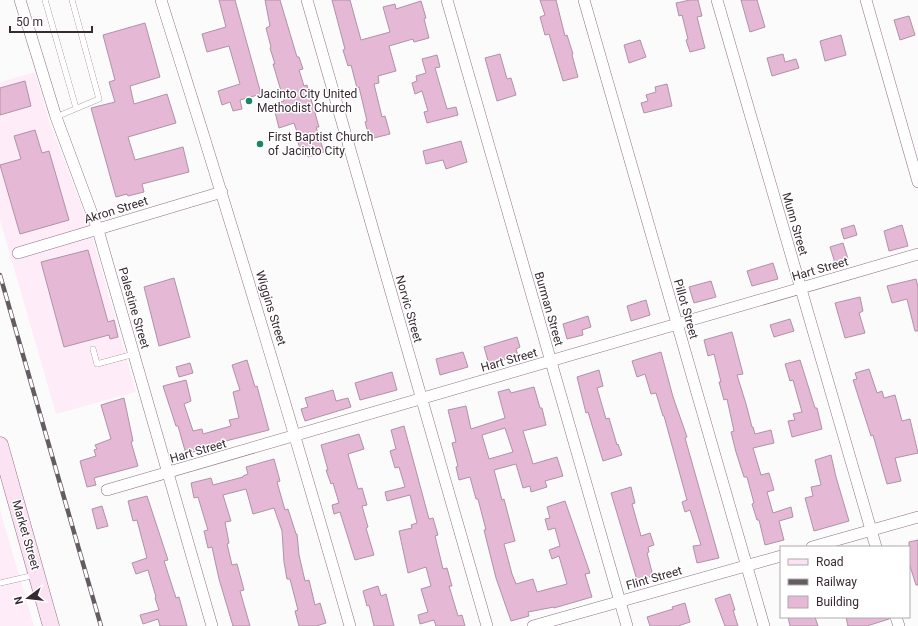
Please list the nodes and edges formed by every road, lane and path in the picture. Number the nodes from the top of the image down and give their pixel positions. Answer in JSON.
{"nodes":[{"id":1,"x":20,"y":0,"type":"edge"},
{"id":2,"x":45,"y":0,"type":"edge"},
{"id":3,"x":72,"y":0,"type":"edge"},
{"id":4,"x":161,"y":0,"type":"edge"},
{"id":5,"x":307,"y":0,"type":"edge"},
{"id":6,"x":447,"y":0,"type":"edge"},
{"id":7,"x":584,"y":0,"type":"edge"},
{"id":8,"x":717,"y":0,"type":"edge"},
{"id":9,"x":866,"y":0,"type":"edge"},
{"id":10,"x":76,"y":108,"type":"junction"},
{"id":11,"x":56,"y":117,"type":"junction"},
{"id":12,"x":918,"y":182,"type":"edge"},
{"id":13,"x":222,"y":192,"type":"junction"},
{"id":14,"x":98,"y":230,"type":"junction"},
{"id":15,"x":18,"y":253,"type":"dead end"},
{"id":16,"x":918,"y":254,"type":"edge"},
{"id":17,"x":801,"y":288,"type":"junction"},
{"id":18,"x":677,"y":324,"type":"junction"},
{"id":19,"x":93,"y":349,"type":"dead end"},
{"id":20,"x":134,"y":354,"type":"junction"},
{"id":21,"x":551,"y":361,"type":"junction"},
{"id":22,"x":421,"y":399,"type":"junction"},
{"id":23,"x":296,"y":436,"type":"junction"},
{"id":24,"x":0,"y":445,"type":"edge"},
{"id":25,"x":3,"y":466,"type":"edge"},
{"id":26,"x":168,"y":473,"type":"junction"},
{"id":27,"x":107,"y":490,"type":"dead end"},
{"id":28,"x":918,"y":517,"type":"edge"},
{"id":29,"x":871,"y":530,"type":"junction"},
{"id":30,"x":815,"y":546,"type":"edge"},
{"id":31,"x":876,"y":546,"type":"edge"},
{"id":32,"x":780,"y":556,"type":"edge"},
{"id":33,"x":747,"y":566,"type":"junction"},
{"id":34,"x":36,"y":574,"type":"junction"},
{"id":35,"x":0,"y":583,"type":"edge"},
{"id":36,"x":620,"y":602,"type":"junction"},
{"id":37,"x":51,"y":626,"type":"edge"},
{"id":38,"x":212,"y":626,"type":"edge"},
{"id":39,"x":350,"y":626,"type":"edge"},
{"id":40,"x":487,"y":626,"type":"edge"},
{"id":41,"x":533,"y":626,"type":"edge"},
{"id":42,"x":627,"y":626,"type":"edge"},
{"id":43,"x":764,"y":626,"type":"edge"}],
"edges":[{"from":1,"to":11,"type":"street","name":"Palestine Street"},
{"from":2,"to":10,"type":"lane"},
{"from":3,"to":10,"type":"lane"},
{"from":4,"to":13,"type":"street","name":"Wiggins Street"},
{"from":5,"to":22,"type":"street","name":"Norvic Street"},
{"from":6,"to":21,"type":"street","name":"Burman Street"},
{"from":7,"to":18,"type":"street","name":"Pillot Street"},
{"from":8,"to":17,"type":"street","name":"Munn Street"},
{"from":9,"to":12,"type":"street"},
{"from":10,"to":11,"type":"lane"},
{"from":11,"to":14,"type":"street","name":"Palestine Street"},
{"from":13,"to":14,"type":"street","name":"Akron Street"},
{"from":13,"to":23,"type":"street","name":"Wiggins Street"},
{"from":14,"to":15,"type":"street","name":"Akron Street"},
{"from":14,"to":20,"type":"street","name":"Palestine Street"},
{"from":16,"to":17,"type":"street","name":"Hart Street"},
{"from":17,"to":18,"type":"street","name":"Hart Street"},
{"from":17,"to":29,"type":"street","name":"Munn Street"},
{"from":18,"to":21,"type":"street","name":"Hart Street"},
{"from":18,"to":33,"type":"street","name":"Pillot Street"},
{"from":19,"to":20,"type":"lane"},
{"from":20,"to":26,"type":"street","name":"Palestine Street"},
{"from":21,"to":22,"type":"street","name":"Hart Street"},
{"from":21,"to":36,"type":"street","name":"Burman Street"},
{"from":22,"to":23,"type":"street","name":"Hart Street"},
{"from":22,"to":40,"type":"street","name":"Norvic Street"},
{"from":23,"to":26,"type":"street","name":"Hart Street"},
{"from":23,"to":39,"type":"street","name":"Wiggins Street"},
{"from":24,"to":25,"type":"main road","name":"Market Street"},
{"from":25,"to":34,"type":"main road","name":"Market Street"},
{"from":26,"to":27,"type":"street","name":"Hart Street"},
{"from":26,"to":38,"type":"street","name":"Palestine Street"},
{"from":28,"to":29,"type":"street"},
{"from":29,"to":30,"type":"street"},
{"from":29,"to":31,"type":"street","name":"Munn Street"},
{"from":32,"to":33,"type":"street","name":"Flint Street"},
{"from":33,"to":36,"type":"street","name":"Flint Street"},
{"from":33,"to":43,"type":"street","name":"Pillot Street"},
{"from":34,"to":35,"type":"lane"},
{"from":34,"to":37,"type":"main road","name":"Market Street"},
{"from":36,"to":41,"type":"street","name":"Flint Street"},
{"from":36,"to":42,"type":"street","name":"Burman Street"}]}
